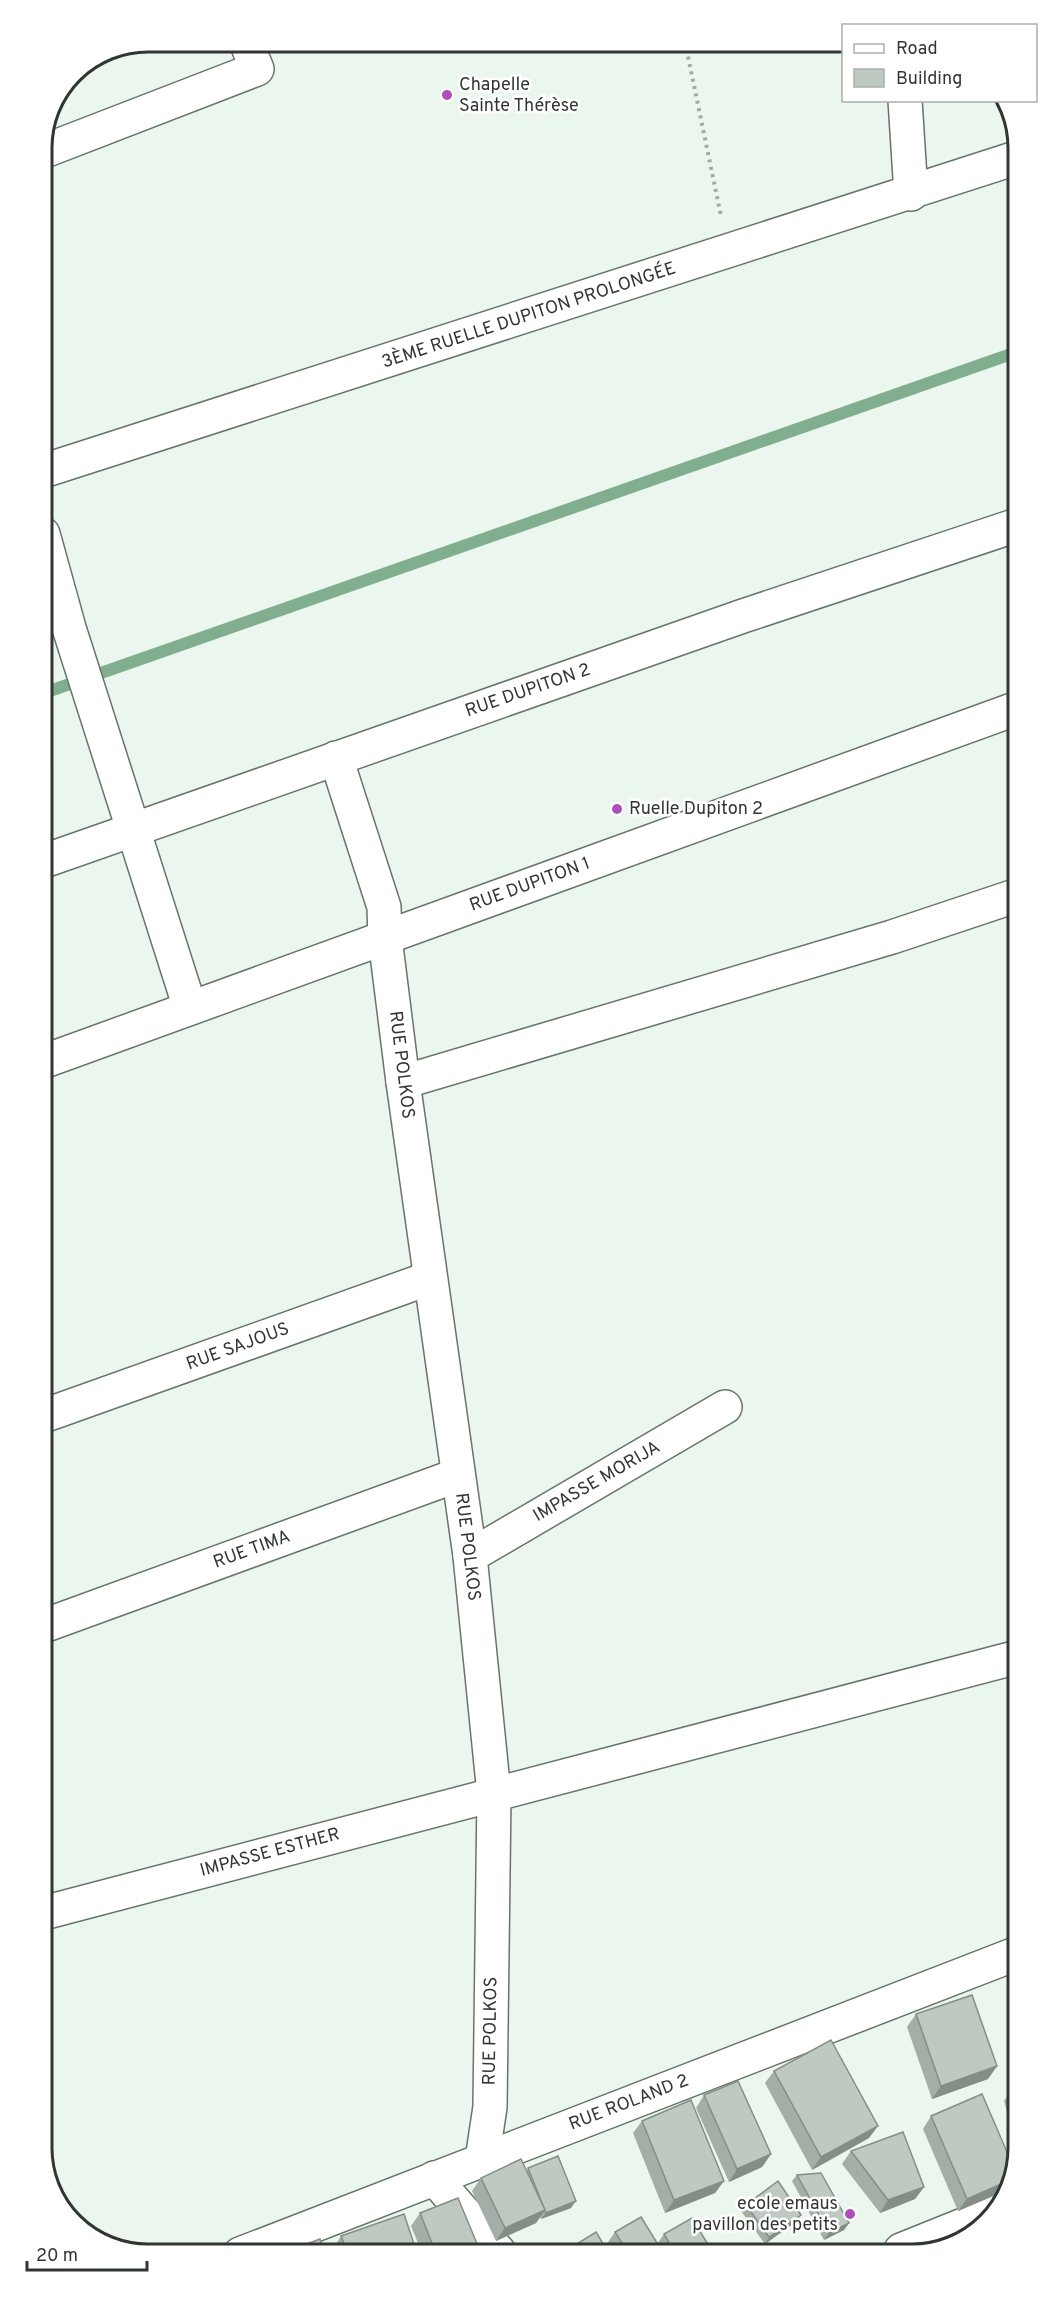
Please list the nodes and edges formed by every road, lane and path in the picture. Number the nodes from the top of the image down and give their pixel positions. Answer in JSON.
{"nodes":[{"id":1,"x":250,"y":53,"type":"edge"},
{"id":2,"x":687,"y":53,"type":"edge"},
{"id":3,"x":905,"y":102,"type":"edge"},
{"id":4,"x":53,"y":148,"type":"edge"},
{"id":5,"x":1008,"y":161,"type":"edge"},
{"id":6,"x":911,"y":194,"type":"junction"},
{"id":7,"x":728,"y":252,"type":"junction"},
{"id":8,"x":53,"y":468,"type":"edge"},
{"id":9,"x":1008,"y":528,"type":"edge"},
{"id":10,"x":53,"y":570,"type":"edge"},
{"id":11,"x":1008,"y":712,"type":"edge"},
{"id":12,"x":336,"y":758,"type":"junction"},
{"id":13,"x":132,"y":830,"type":"junction"},
{"id":14,"x":53,"y":858,"type":"edge"},
{"id":15,"x":1008,"y":899,"type":"edge"},
{"id":16,"x":385,"y":938,"type":"junction"},
{"id":17,"x":190,"y":1008,"type":"junction"},
{"id":18,"x":53,"y":1058,"type":"edge"},
{"id":19,"x":403,"y":1082,"type":"junction"},
{"id":20,"x":430,"y":1278,"type":"junction"},
{"id":21,"x":725,"y":1407,"type":"dead end"},
{"id":22,"x":53,"y":1413,"type":"edge"},
{"id":23,"x":458,"y":1475,"type":"junction"},
{"id":24,"x":470,"y":1556,"type":"junction"},
{"id":25,"x":53,"y":1622,"type":"edge"},
{"id":26,"x":1008,"y":1660,"type":"edge"},
{"id":27,"x":494,"y":1804,"type":"junction"},
{"id":28,"x":53,"y":1911,"type":"edge"},
{"id":29,"x":1008,"y":1957,"type":"edge"},
{"id":30,"x":482,"y":2160,"type":"junction"},
{"id":31,"x":434,"y":2178,"type":"junction"},
{"id":32,"x":975,"y":2220,"type":"edge"},
{"id":33,"x":266,"y":2244,"type":"edge"},
{"id":34,"x":492,"y":2244,"type":"edge"},
{"id":35,"x":916,"y":2244,"type":"edge"}],
"edges":[{"from":1,"to":4,"type":"street"},
{"from":2,"to":7,"type":"path"},
{"from":3,"to":6,"type":"street"},
{"from":5,"to":6,"type":"street","name":"3ÈME RUELLE DUPITON PROLONGÉE"},
{"from":6,"to":7,"type":"street","name":"3ÈME RUELLE DUPITON PROLONGÉE"},
{"from":7,"to":8,"type":"street","name":"3ÈME RUELLE DUPITON PROLONGÉE"},
{"from":9,"to":12,"type":"street","name":"RUE DUPITON 2"},
{"from":10,"to":13,"type":"street"},
{"from":11,"to":16,"type":"street","name":"RUE DUPITON 1"},
{"from":12,"to":13,"type":"street","name":"RUE DUPITON 2"},
{"from":12,"to":16,"type":"street","name":"RUE POLKOS"},
{"from":13,"to":14,"type":"street","name":"RUE DUPITON 2"},
{"from":13,"to":17,"type":"street"},
{"from":15,"to":19,"type":"street"},
{"from":16,"to":17,"type":"street","name":"RUE DUPITON 1"},
{"from":16,"to":19,"type":"street","name":"RUE POLKOS"},
{"from":17,"to":18,"type":"street","name":"RUE DUPITON 1"},
{"from":19,"to":20,"type":"street","name":"RUE POLKOS"},
{"from":20,"to":22,"type":"street","name":"RUE SAJOUS"},
{"from":20,"to":23,"type":"street","name":"RUE POLKOS"},
{"from":21,"to":24,"type":"street","name":"IMPASSE MORIJA"},
{"from":23,"to":24,"type":"street","name":"RUE POLKOS"},
{"from":23,"to":25,"type":"street","name":"RUE TIMA"},
{"from":24,"to":27,"type":"street","name":"RUE POLKOS"},
{"from":26,"to":27,"type":"street","name":"IMPASSE ESTHER"},
{"from":27,"to":28,"type":"street","name":"IMPASSE ESTHER"},
{"from":27,"to":30,"type":"street","name":"RUE POLKOS"},
{"from":29,"to":30,"type":"street","name":"RUE ROLAND 2"},
{"from":30,"to":31,"type":"street","name":"RUE ROLAND 2"},
{"from":31,"to":33,"type":"street","name":"RUE ROLAND 2"},
{"from":31,"to":34,"type":"street"},
{"from":32,"to":35,"type":"street"}]}
